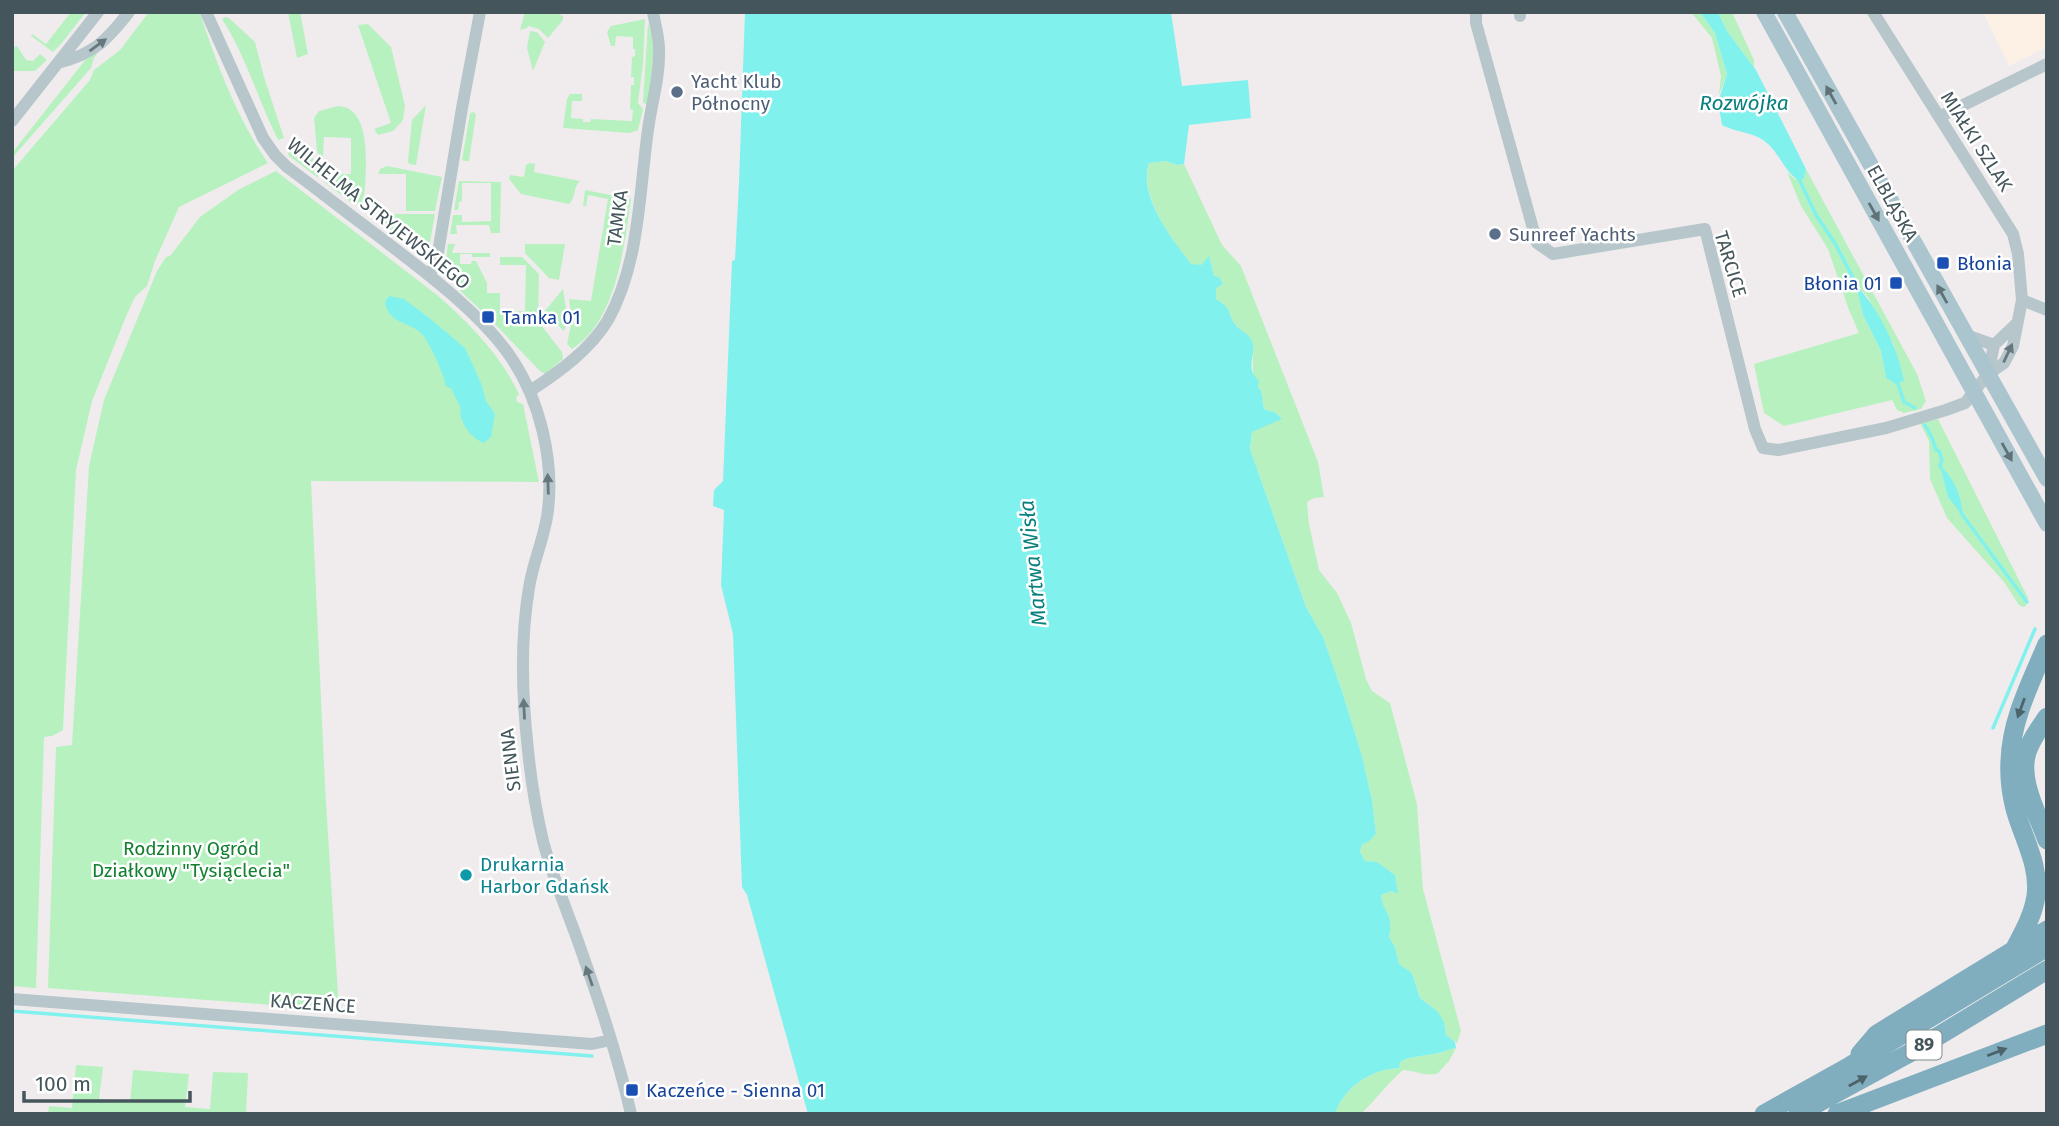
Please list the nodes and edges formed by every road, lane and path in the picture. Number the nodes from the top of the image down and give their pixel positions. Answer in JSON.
{"nodes":[{"id":1,"x":98,"y":12,"type":"edge"},
{"id":2,"x":129,"y":12,"type":"edge"},
{"id":3,"x":206,"y":12,"type":"edge"},
{"id":4,"x":480,"y":12,"type":"edge"},
{"id":5,"x":653,"y":12,"type":"edge"},
{"id":6,"x":1476,"y":12,"type":"edge"},
{"id":7,"x":1764,"y":12,"type":"edge"},
{"id":8,"x":1785,"y":12,"type":"edge"},
{"id":9,"x":1872,"y":12,"type":"edge"},
{"id":10,"x":58,"y":63,"type":"junction"},
{"id":11,"x":2047,"y":64,"type":"edge"},
{"id":12,"x":1939,"y":117,"type":"junction"},
{"id":13,"x":12,"y":121,"type":"edge"},
{"id":14,"x":429,"y":274,"type":"junction"},
{"id":15,"x":2022,"y":300,"type":"junction"},
{"id":16,"x":2047,"y":310,"type":"edge"},
{"id":17,"x":2016,"y":324,"type":"junction"},
{"id":18,"x":1966,"y":335,"type":"junction"},
{"id":19,"x":1994,"y":345,"type":"junction"},
{"id":20,"x":1988,"y":374,"type":"junction"},
{"id":21,"x":530,"y":391,"type":"junction"},
{"id":22,"x":1974,"y":393,"type":"junction"},
{"id":23,"x":2047,"y":479,"type":"edge"},
{"id":24,"x":2047,"y":524,"type":"edge"},
{"id":25,"x":2047,"y":644,"type":"edge"},
{"id":26,"x":2047,"y":717,"type":"edge"},
{"id":27,"x":2047,"y":840,"type":"edge"},
{"id":28,"x":2047,"y":930,"type":"edge"},
{"id":29,"x":2047,"y":947,"type":"edge"},
{"id":30,"x":2014,"y":950,"type":"junction"},
{"id":31,"x":2047,"y":970,"type":"edge"},
{"id":32,"x":12,"y":999,"type":"edge"},
{"id":33,"x":2047,"y":1034,"type":"edge"},
{"id":34,"x":611,"y":1041,"type":"junction"},
{"id":35,"x":1850,"y":1066,"type":"junction"},
{"id":36,"x":631,"y":1114,"type":"edge"},
{"id":37,"x":1764,"y":1114,"type":"edge"},
{"id":38,"x":1798,"y":1114,"type":"edge"},
{"id":39,"x":1837,"y":1114,"type":"edge"}],
"edges":[{"from":1,"to":10,"type":"street"},
{"from":10,"to":2,"type":"street","one_way":true},
{"from":3,"to":14,"type":"street","name":"WILHELMA STRYJEWSKIEGO"},
{"from":4,"to":14,"type":"street"},
{"from":5,"to":21,"type":"street","name":"TAMKA"},
{"from":6,"to":22,"type":"street","name":"TARCICE"},
{"from":7,"to":22,"type":"main road","name":"ELBLĄSKA","one_way":true},
{"from":18,"to":8,"type":"main road","name":"ELBLĄSKA","one_way":true},
{"from":9,"to":12,"type":"street","name":"MIAŁKI SZLAK"},
{"from":10,"to":13,"type":"street"},
{"from":11,"to":12,"type":"street"},
{"from":12,"to":15,"type":"street","name":"MIAŁKI SZLAK"},
{"from":14,"to":21,"type":"street","name":"WILHELMA STRYJEWSKIEGO"},
{"from":15,"to":16,"type":"street"},
{"from":15,"to":17,"type":"street","name":"MIAŁKI SZLAK"},
{"from":17,"to":19,"type":"street"},
{"from":20,"to":17,"type":"street","name":"MIAŁKI SZLAK","one_way":true},
{"from":18,"to":19,"type":"street"},
{"from":18,"to":20,"type":"main road","name":"ELBLĄSKA"},
{"from":19,"to":20,"type":"street","name":"MIAŁKI SZLAK"},
{"from":20,"to":22,"type":"street","name":"MIAŁKI SZLAK"},
{"from":20,"to":23,"type":"main road","name":"ELBLĄSKA"},
{"from":34,"to":21,"type":"street","name":"SIENNA","one_way":true},
{"from":22,"to":24,"type":"main road","name":"ELBLĄSKA","one_way":true},
{"from":25,"to":30,"type":"highway","one_way":true},
{"from":26,"to":27,"type":"highway"},
{"from":28,"to":30,"type":"highway"},
{"from":29,"to":35,"type":"highway","number":"89"},
{"from":30,"to":35,"type":"highway"},
{"from":38,"to":31,"type":"highway","number":"89","one_way":true},
{"from":32,"to":34,"type":"street","name":"KACZEŃCE"},
{"from":39,"to":33,"type":"highway","one_way":true},
{"from":34,"to":36,"type":"street","name":"SIENNA"},
{"from":35,"to":37,"type":"highway","number":"89"}]}
